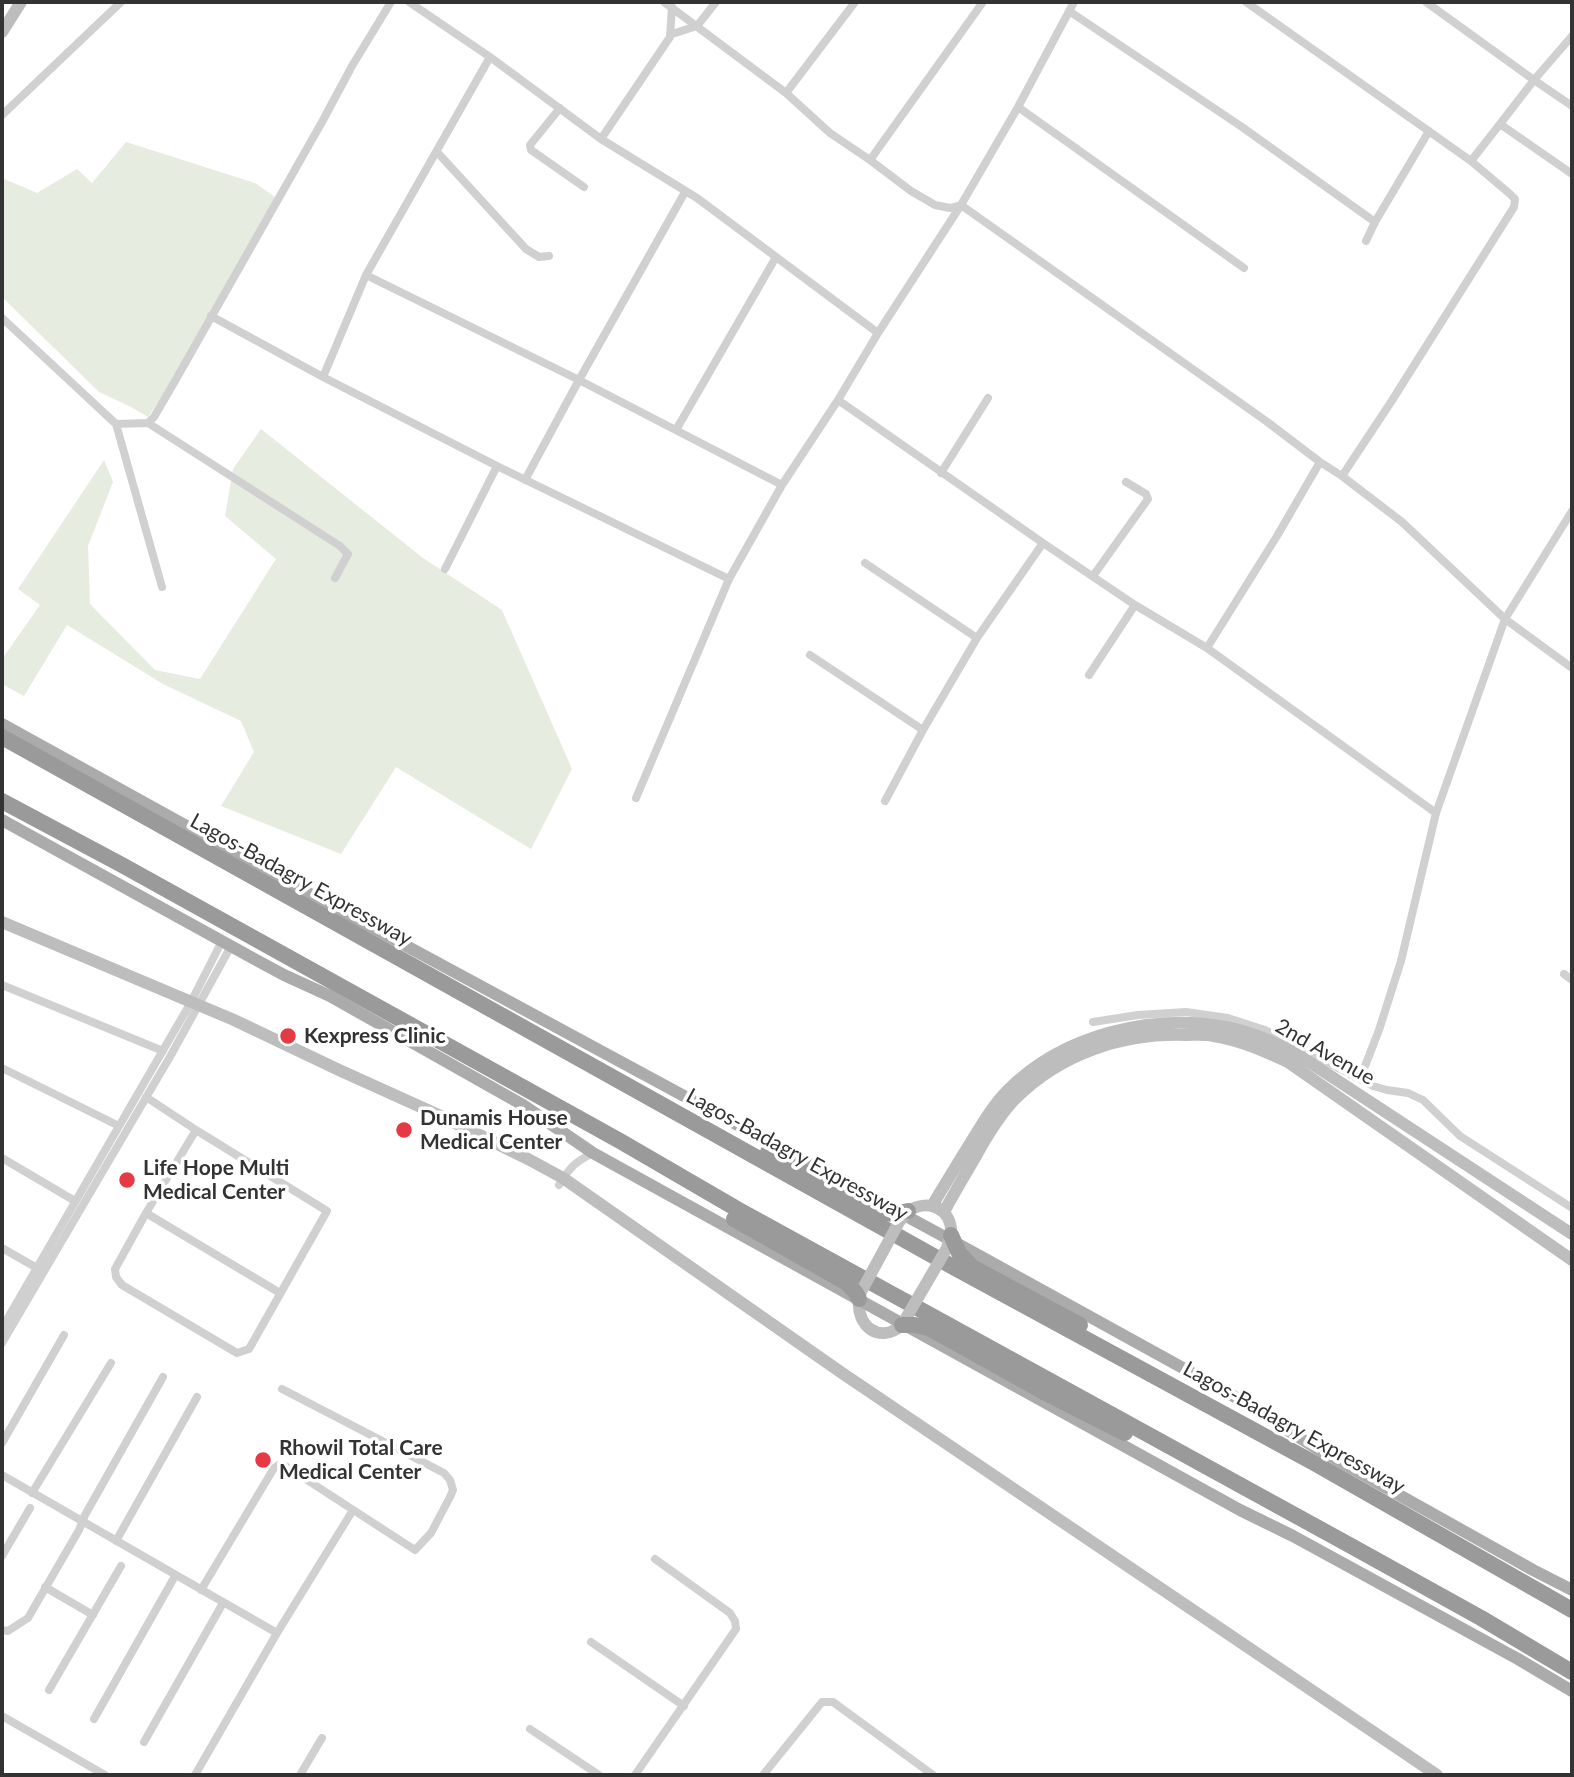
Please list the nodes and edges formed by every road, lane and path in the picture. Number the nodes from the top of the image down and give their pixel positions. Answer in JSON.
{"nodes":[{"id":1,"x":21,"y":2,"type":"edge"},
{"id":2,"x":121,"y":2,"type":"edge"},
{"id":3,"x":391,"y":2,"type":"edge"},
{"id":4,"x":409,"y":2,"type":"edge"},
{"id":5,"x":664,"y":2,"type":"edge"},
{"id":6,"x":716,"y":2,"type":"edge"},
{"id":7,"x":855,"y":2,"type":"edge"},
{"id":8,"x":984,"y":2,"type":"edge"},
{"id":9,"x":1074,"y":2,"type":"edge"},
{"id":10,"x":1246,"y":2,"type":"edge"},
{"id":11,"x":1426,"y":2,"type":"edge"},
{"id":12,"x":672,"y":8,"type":"junction"},
{"id":13,"x":1069,"y":11,"type":"junction"},
{"id":14,"x":697,"y":26,"type":"junction"},
{"id":15,"x":2,"y":32,"type":"edge"},
{"id":16,"x":672,"y":34,"type":"junction"},
{"id":17,"x":1572,"y":36,"type":"edge"},
{"id":18,"x":490,"y":57,"type":"junction"},
{"id":19,"x":1534,"y":80,"type":"junction"},
{"id":20,"x":786,"y":93,"type":"junction"},
{"id":21,"x":1572,"y":106,"type":"edge"},
{"id":22,"x":1018,"y":107,"type":"junction"},
{"id":23,"x":560,"y":108,"type":"junction"},
{"id":24,"x":2,"y":115,"type":"edge"},
{"id":25,"x":1500,"y":124,"type":"junction"},
{"id":26,"x":1429,"y":131,"type":"junction"},
{"id":27,"x":601,"y":139,"type":"junction"},
{"id":28,"x":437,"y":152,"type":"junction"},
{"id":29,"x":870,"y":160,"type":"junction"},
{"id":30,"x":1471,"y":162,"type":"junction"},
{"id":31,"x":1572,"y":174,"type":"edge"},
{"id":32,"x":584,"y":187,"type":"dead end"},
{"id":33,"x":685,"y":192,"type":"junction"},
{"id":34,"x":961,"y":205,"type":"junction"},
{"id":35,"x":1375,"y":222,"type":"junction"},
{"id":36,"x":1366,"y":241,"type":"dead end"},
{"id":37,"x":548,"y":256,"type":"dead end"},
{"id":38,"x":776,"y":257,"type":"junction"},
{"id":39,"x":1244,"y":268,"type":"dead end"},
{"id":40,"x":366,"y":275,"type":"junction"},
{"id":41,"x":211,"y":316,"type":"junction"},
{"id":42,"x":2,"y":318,"type":"edge"},
{"id":43,"x":878,"y":333,"type":"junction"},
{"id":44,"x":323,"y":377,"type":"junction"},
{"id":45,"x":579,"y":380,"type":"junction"},
{"id":46,"x":988,"y":398,"type":"dead end"},
{"id":47,"x":838,"y":400,"type":"junction"},
{"id":48,"x":148,"y":423,"type":"junction"},
{"id":49,"x":116,"y":424,"type":"junction"},
{"id":50,"x":676,"y":430,"type":"junction"},
{"id":51,"x":1320,"y":462,"type":"junction"},
{"id":52,"x":496,"y":466,"type":"junction"},
{"id":53,"x":942,"y":473,"type":"junction"},
{"id":54,"x":1342,"y":476,"type":"junction"},
{"id":55,"x":526,"y":480,"type":"junction"},
{"id":56,"x":1126,"y":482,"type":"dead end"},
{"id":57,"x":782,"y":485,"type":"junction"},
{"id":58,"x":1572,"y":511,"type":"edge"},
{"id":59,"x":1043,"y":543,"type":"junction"},
{"id":60,"x":865,"y":563,"type":"dead end"},
{"id":61,"x":445,"y":569,"type":"dead end"},
{"id":62,"x":1093,"y":576,"type":"junction"},
{"id":63,"x":335,"y":578,"type":"dead end"},
{"id":64,"x":729,"y":579,"type":"junction"},
{"id":65,"x":162,"y":587,"type":"dead end"},
{"id":66,"x":1135,"y":605,"type":"junction"},
{"id":67,"x":1505,"y":618,"type":"junction"},
{"id":68,"x":977,"y":638,"type":"junction"},
{"id":69,"x":1206,"y":648,"type":"junction"},
{"id":70,"x":810,"y":655,"type":"dead end"},
{"id":71,"x":1572,"y":668,"type":"edge"},
{"id":72,"x":1089,"y":675,"type":"dead end"},
{"id":73,"x":2,"y":724,"type":"edge"},
{"id":74,"x":923,"y":730,"type":"junction"},
{"id":75,"x":2,"y":737,"type":"edge"},
{"id":76,"x":636,"y":798,"type":"dead end"},
{"id":77,"x":2,"y":801,"type":"edge"},
{"id":78,"x":885,"y":801,"type":"dead end"},
{"id":79,"x":1436,"y":813,"type":"junction"},
{"id":80,"x":2,"y":820,"type":"edge"},
{"id":81,"x":2,"y":922,"type":"edge"},
{"id":82,"x":2,"y":929,"type":"edge"},
{"id":83,"x":227,"y":944,"type":"junction"},
{"id":84,"x":1564,"y":974,"type":"dead end"},
{"id":85,"x":1572,"y":981,"type":"edge"},
{"id":86,"x":2,"y":985,"type":"edge"},
{"id":87,"x":479,"y":1004,"type":"junction"},
{"id":88,"x":193,"y":1007,"type":"junction"},
{"id":89,"x":1093,"y":1021,"type":"dead end"},
{"id":90,"x":1107,"y":1038,"type":"junction"},
{"id":91,"x":163,"y":1051,"type":"junction"},
{"id":92,"x":470,"y":1058,"type":"junction"},
{"id":93,"x":2,"y":1068,"type":"edge"},
{"id":94,"x":1360,"y":1079,"type":"junction"},
{"id":95,"x":146,"y":1097,"type":"junction"},
{"id":96,"x":119,"y":1126,"type":"junction"},
{"id":97,"x":195,"y":1130,"type":"junction"},
{"id":98,"x":593,"y":1153,"type":"junction"},
{"id":99,"x":2,"y":1158,"type":"edge"},
{"id":100,"x":561,"y":1182,"type":"junction"},
{"id":101,"x":75,"y":1202,"type":"junction"},
{"id":102,"x":932,"y":1206,"type":"junction"},
{"id":103,"x":1572,"y":1208,"type":"edge"},
{"id":104,"x":908,"y":1211,"type":"junction"},
{"id":105,"x":944,"y":1212,"type":"junction"},
{"id":106,"x":146,"y":1213,"type":"junction"},
{"id":107,"x":1572,"y":1234,"type":"edge"},
{"id":108,"x":951,"y":1235,"type":"junction"},
{"id":109,"x":2,"y":1248,"type":"edge"},
{"id":110,"x":1572,"y":1260,"type":"edge"},
{"id":111,"x":37,"y":1268,"type":"junction"},
{"id":112,"x":281,"y":1293,"type":"junction"},
{"id":113,"x":859,"y":1299,"type":"junction"},
{"id":114,"x":902,"y":1325,"type":"junction"},
{"id":115,"x":2,"y":1328,"type":"edge"},
{"id":116,"x":64,"y":1335,"type":"dead end"},
{"id":117,"x":2,"y":1343,"type":"edge"},
{"id":118,"x":111,"y":1363,"type":"dead end"},
{"id":119,"x":163,"y":1377,"type":"dead end"},
{"id":120,"x":282,"y":1389,"type":"dead end"},
{"id":121,"x":197,"y":1397,"type":"dead end"},
{"id":122,"x":2,"y":1443,"type":"edge"},
{"id":123,"x":1316,"y":1464,"type":"junction"},
{"id":124,"x":2,"y":1475,"type":"edge"},
{"id":125,"x":32,"y":1493,"type":"junction"},
{"id":126,"x":1276,"y":1505,"type":"junction"},
{"id":127,"x":30,"y":1508,"type":"dead end"},
{"id":128,"x":353,"y":1510,"type":"junction"},
{"id":129,"x":82,"y":1522,"type":"junction"},
{"id":130,"x":116,"y":1541,"type":"junction"},
{"id":131,"x":2,"y":1556,"type":"edge"},
{"id":132,"x":655,"y":1559,"type":"dead end"},
{"id":133,"x":121,"y":1566,"type":"dead end"},
{"id":134,"x":175,"y":1576,"type":"junction"},
{"id":135,"x":45,"y":1587,"type":"junction"},
{"id":136,"x":201,"y":1590,"type":"junction"},
{"id":137,"x":1572,"y":1590,"type":"edge"},
{"id":138,"x":223,"y":1603,"type":"junction"},
{"id":139,"x":1572,"y":1610,"type":"edge"},
{"id":140,"x":93,"y":1615,"type":"junction"},
{"id":141,"x":2,"y":1630,"type":"edge"},
{"id":142,"x":277,"y":1633,"type":"junction"},
{"id":143,"x":591,"y":1642,"type":"dead end"},
{"id":144,"x":1572,"y":1672,"type":"edge"},
{"id":145,"x":49,"y":1690,"type":"dead end"},
{"id":146,"x":1572,"y":1691,"type":"edge"},
{"id":147,"x":684,"y":1706,"type":"junction"},
{"id":148,"x":2,"y":1716,"type":"edge"},
{"id":149,"x":94,"y":1718,"type":"dead end"},
{"id":150,"x":530,"y":1729,"type":"dead end"},
{"id":151,"x":322,"y":1738,"type":"dead end"},
{"id":152,"x":144,"y":1742,"type":"dead end"},
{"id":153,"x":105,"y":1775,"type":"edge"},
{"id":154,"x":195,"y":1775,"type":"edge"},
{"id":155,"x":300,"y":1775,"type":"edge"},
{"id":156,"x":599,"y":1775,"type":"edge"},
{"id":157,"x":635,"y":1775,"type":"edge"},
{"id":158,"x":763,"y":1775,"type":"edge"},
{"id":159,"x":933,"y":1775,"type":"edge"},
{"id":160,"x":1428,"y":1775,"type":"edge"},
{"id":161,"x":1437,"y":1775,"type":"edge"}],
"edges":[{"from":1,"to":15,"type":"main road"},
{"from":2,"to":24,"type":"street"},
{"from":3,"to":41,"type":"street"},
{"from":4,"to":18,"type":"street"},
{"from":5,"to":12,"type":"street"},
{"from":6,"to":14,"type":"street"},
{"from":7,"to":20,"type":"street"},
{"from":8,"to":29,"type":"street"},
{"from":9,"to":13,"type":"street"},
{"from":10,"to":26,"type":"street"},
{"from":11,"to":19,"type":"street"},
{"from":12,"to":14,"type":"street"},
{"from":12,"to":16,"type":"street"},
{"from":13,"to":22,"type":"street"},
{"from":13,"to":35,"type":"street"},
{"from":14,"to":16,"type":"street"},
{"from":14,"to":20,"type":"street"},
{"from":16,"to":27,"type":"street"},
{"from":17,"to":19,"type":"street"},
{"from":18,"to":23,"type":"street"},
{"from":18,"to":28,"type":"street"},
{"from":19,"to":21,"type":"street"},
{"from":19,"to":25,"type":"street"},
{"from":20,"to":29,"type":"street"},
{"from":22,"to":34,"type":"street"},
{"from":22,"to":39,"type":"street"},
{"from":23,"to":27,"type":"street"},
{"from":23,"to":32,"type":"street"},
{"from":25,"to":30,"type":"street"},
{"from":25,"to":31,"type":"street"},
{"from":26,"to":30,"type":"street"},
{"from":26,"to":35,"type":"street"},
{"from":27,"to":33,"type":"street"},
{"from":28,"to":37,"type":"street"},
{"from":28,"to":40,"type":"street"},
{"from":29,"to":34,"type":"street"},
{"from":30,"to":54,"type":"street"},
{"from":33,"to":38,"type":"street"},
{"from":33,"to":45,"type":"street"},
{"from":34,"to":43,"type":"street"},
{"from":34,"to":51,"type":"street"},
{"from":35,"to":36,"type":"street"},
{"from":38,"to":43,"type":"street"},
{"from":38,"to":50,"type":"street"},
{"from":40,"to":44,"type":"street"},
{"from":40,"to":45,"type":"street"},
{"from":41,"to":44,"type":"street"},
{"from":41,"to":48,"type":"street"},
{"from":42,"to":49,"type":"street"},
{"from":43,"to":47,"type":"street"},
{"from":44,"to":52,"type":"street"},
{"from":45,"to":50,"type":"street"},
{"from":45,"to":55,"type":"street"},
{"from":46,"to":53,"type":"street"},
{"from":47,"to":53,"type":"street"},
{"from":47,"to":57,"type":"street"},
{"from":48,"to":49,"type":"street"},
{"from":48,"to":63,"type":"street"},
{"from":49,"to":65,"type":"street"},
{"from":50,"to":57,"type":"street"},
{"from":51,"to":54,"type":"street"},
{"from":51,"to":69,"type":"street"},
{"from":52,"to":55,"type":"street"},
{"from":52,"to":61,"type":"street"},
{"from":53,"to":59,"type":"street"},
{"from":54,"to":67,"type":"street"},
{"from":55,"to":64,"type":"street"},
{"from":56,"to":62,"type":"street"},
{"from":57,"to":64,"type":"street"},
{"from":58,"to":67,"type":"street"},
{"from":59,"to":62,"type":"street"},
{"from":59,"to":68,"type":"street"},
{"from":60,"to":68,"type":"street"},
{"from":62,"to":66,"type":"street"},
{"from":64,"to":76,"type":"street"},
{"from":66,"to":69,"type":"street"},
{"from":66,"to":72,"type":"street"},
{"from":67,"to":71,"type":"street"},
{"from":67,"to":79,"type":"street"},
{"from":68,"to":74,"type":"street"},
{"from":69,"to":79,"type":"street"},
{"from":70,"to":74,"type":"street"},
{"from":73,"to":137,"type":"main road","name":"Lagos-Badagry Expressway"},
{"from":74,"to":78,"type":"street"},
{"from":75,"to":87,"type":"highway","name":"Lagos-Badagry Expressway"},
{"from":77,"to":92,"type":"highway"},
{"from":79,"to":94,"type":"street"},
{"from":80,"to":83,"type":"main road"},
{"from":81,"to":88,"type":"main road"},
{"from":82,"to":88,"type":"main road"},
{"from":83,"to":88,"type":"street"},
{"from":83,"to":98,"type":"main road"},
{"from":84,"to":85,"type":"street"},
{"from":86,"to":91,"type":"street"},
{"from":87,"to":104,"type":"highway","bridge":true},
{"from":87,"to":123,"type":"highway","name":"Lagos-Badagry Expressway"},
{"from":88,"to":91,"type":"street"},
{"from":88,"to":95,"type":"street"},
{"from":88,"to":100,"type":"main road"},
{"from":89,"to":94,"type":"street"},
{"from":90,"to":102,"type":"main road","name":"2nd Avenue"},
{"from":90,"to":105,"type":"main road","name":"2nd Avenue"},
{"from":90,"to":107,"type":"main road","name":"2nd Avenue"},
{"from":90,"to":110,"type":"main road","name":"2nd Avenue"},
{"from":91,"to":96,"type":"street"},
{"from":92,"to":113,"type":"highway","bridge":true},
{"from":92,"to":126,"type":"highway"},
{"from":93,"to":96,"type":"street"},
{"from":94,"to":103,"type":"street"},
{"from":95,"to":97,"type":"street"},
{"from":95,"to":117,"type":"street"},
{"from":96,"to":101,"type":"street"},
{"from":97,"to":106,"type":"street"},
{"from":97,"to":112,"type":"street"},
{"from":98,"to":100,"type":"street"},
{"from":98,"to":146,"type":"main road"},
{"from":99,"to":101,"type":"street"},
{"from":100,"to":160,"type":"main road"},
{"from":100,"to":161,"type":"main road"},
{"from":101,"to":111,"type":"street"},
{"from":102,"to":104,"type":"main road"},
{"from":102,"to":105,"type":"main road"},
{"from":104,"to":113,"type":"main road","bridge":true},
{"from":105,"to":108,"type":"main road"},
{"from":106,"to":112,"type":"street"},
{"from":106,"to":112,"type":"street"},
{"from":108,"to":114,"type":"main road","bridge":true},
{"from":108,"to":123,"type":"highway","bridge":true},
{"from":109,"to":111,"type":"street"},
{"from":111,"to":115,"type":"street"},
{"from":113,"to":114,"type":"main road"},
{"from":114,"to":126,"type":"highway","bridge":true},
{"from":116,"to":122,"type":"street"},
{"from":118,"to":125,"type":"street"},
{"from":119,"to":129,"type":"street"},
{"from":120,"to":128,"type":"street"},
{"from":121,"to":130,"type":"street"},
{"from":123,"to":139,"type":"highway","name":"Lagos-Badagry Expressway"},
{"from":124,"to":125,"type":"street"},
{"from":125,"to":129,"type":"street"},
{"from":126,"to":144,"type":"highway"},
{"from":127,"to":131,"type":"street"},
{"from":128,"to":136,"type":"street"},
{"from":128,"to":142,"type":"street"},
{"from":129,"to":130,"type":"street"},
{"from":129,"to":135,"type":"street"},
{"from":130,"to":134,"type":"street"},
{"from":132,"to":147,"type":"street"},
{"from":133,"to":140,"type":"street"},
{"from":134,"to":136,"type":"street"},
{"from":134,"to":149,"type":"street"},
{"from":135,"to":140,"type":"street"},
{"from":135,"to":141,"type":"street"},
{"from":136,"to":138,"type":"street"},
{"from":138,"to":142,"type":"street"},
{"from":138,"to":152,"type":"street"},
{"from":140,"to":145,"type":"street"},
{"from":142,"to":154,"type":"street"},
{"from":143,"to":147,"type":"street"},
{"from":147,"to":157,"type":"street"},
{"from":148,"to":153,"type":"street"},
{"from":150,"to":156,"type":"street"},
{"from":151,"to":155,"type":"street"},
{"from":158,"to":159,"type":"street"}]}
